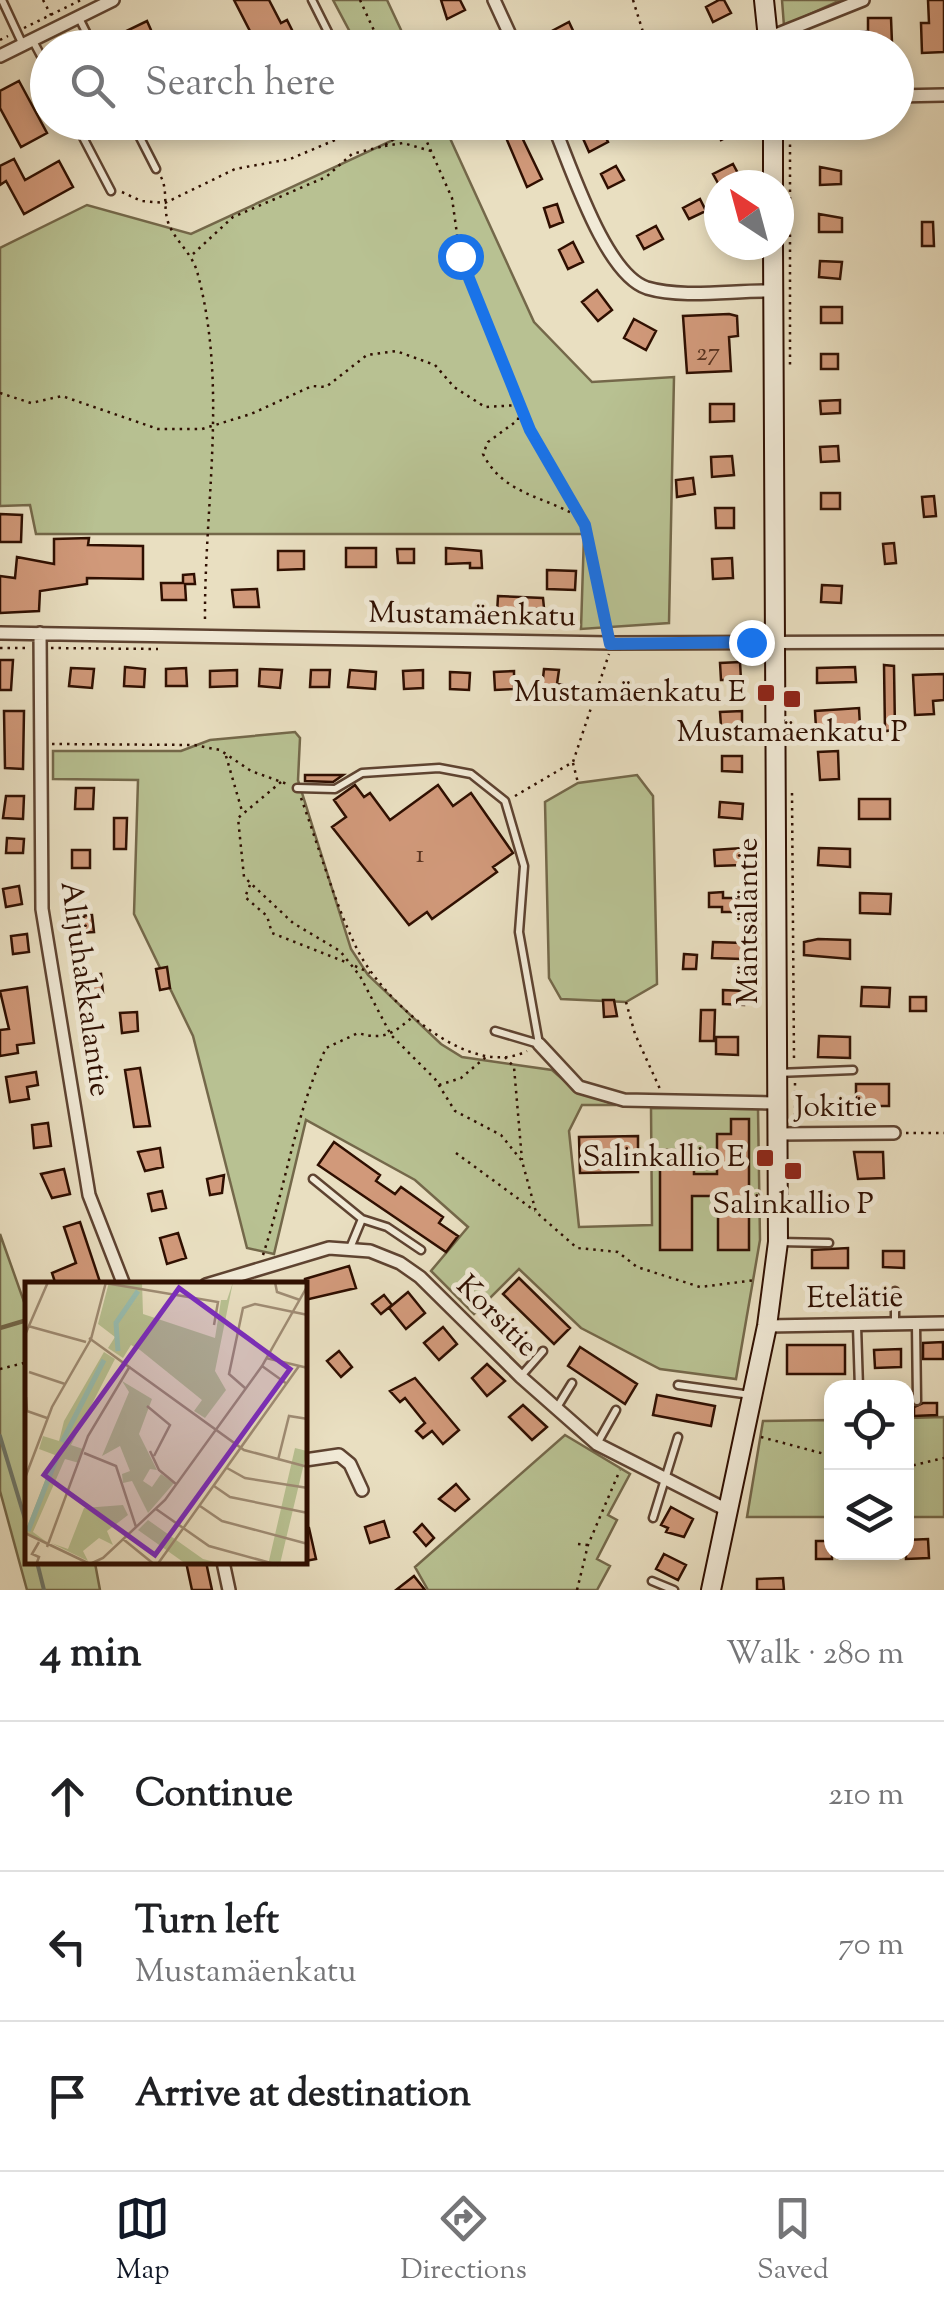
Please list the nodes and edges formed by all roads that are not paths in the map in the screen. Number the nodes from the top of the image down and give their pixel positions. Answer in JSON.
{"nodes":[{"id":1,"x":2,"y":0,"type":"edge"},
{"id":2,"x":113,"y":0,"type":"edge"},
{"id":3,"x":312,"y":0,"type":"edge"},
{"id":4,"x":494,"y":0,"type":"edge"},
{"id":5,"x":764,"y":0,"type":"edge"},
{"id":6,"x":863,"y":0,"type":"edge"},
{"id":7,"x":78,"y":17,"type":"junction"},
{"id":8,"x":46,"y":30,"type":"edge"},
{"id":9,"x":85,"y":30,"type":"edge"},
{"id":10,"x":327,"y":30,"type":"edge"},
{"id":11,"x":508,"y":30,"type":"edge"},
{"id":12,"x":764,"y":30,"type":"edge"},
{"id":13,"x":789,"y":30,"type":"edge"},
{"id":14,"x":30,"y":37,"type":"edge"},
{"id":15,"x":24,"y":39,"type":"junction"},
{"id":16,"x":30,"y":46,"type":"edge"},
{"id":17,"x":0,"y":56,"type":"edge"},
{"id":18,"x":944,"y":94,"type":"edge"},
{"id":19,"x":914,"y":95,"type":"edge"},
{"id":20,"x":84,"y":140,"type":"edge"},
{"id":21,"x":141,"y":140,"type":"edge"},
{"id":22,"x":560,"y":140,"type":"edge"},
{"id":23,"x":773,"y":140,"type":"edge"},
{"id":24,"x":156,"y":168,"type":"road end"},
{"id":25,"x":773,"y":170,"type":"edge"},
{"id":26,"x":111,"y":191,"type":"road end"},
{"id":27,"x":772,"y":260,"type":"edge"},
{"id":28,"x":772,"y":291,"type":"junction"},
{"id":29,"x":0,"y":633,"type":"edge"},
{"id":30,"x":40,"y":633,"type":"junction"},
{"id":31,"x":776,"y":642,"type":"junction"},
{"id":32,"x":944,"y":642,"type":"edge"},
{"id":33,"x":297,"y":788,"type":"road end"},
{"id":34,"x":495,"y":1031,"type":"dead end"},
{"id":35,"x":539,"y":1044,"type":"junction"},
{"id":36,"x":853,"y":1070,"type":"dead end"},
{"id":37,"x":776,"y":1073,"type":"junction"},
{"id":38,"x":776,"y":1103,"type":"junction"},
{"id":39,"x":894,"y":1133,"type":"road end"},
{"id":40,"x":778,"y":1134,"type":"junction"},
{"id":41,"x":313,"y":1179,"type":"dead end"},
{"id":42,"x":362,"y":1219,"type":"junction"},
{"id":43,"x":778,"y":1242,"type":"junction"},
{"id":44,"x":829,"y":1243,"type":"dead end"},
{"id":45,"x":350,"y":1248,"type":"junction"},
{"id":46,"x":421,"y":1250,"type":"dead end"},
{"id":47,"x":123,"y":1282,"type":"edge"},
{"id":48,"x":216,"y":1282,"type":"edge"},
{"id":49,"x":896,"y":1291,"type":"dead end"},
{"id":50,"x":944,"y":1322,"type":"edge"},
{"id":51,"x":916,"y":1323,"type":"junction"},
{"id":52,"x":857,"y":1324,"type":"junction"},
{"id":53,"x":895,"y":1324,"type":"junction"},
{"id":54,"x":767,"y":1326,"type":"junction"},
{"id":55,"x":544,"y":1351,"type":"dead end"},
{"id":56,"x":520,"y":1378,"type":"junction"},
{"id":57,"x":859,"y":1380,"type":"edge"},
{"id":58,"x":572,"y":1382,"type":"dead end"},
{"id":59,"x":678,"y":1385,"type":"dead end"},
{"id":60,"x":752,"y":1395,"type":"junction"},
{"id":61,"x":917,"y":1400,"type":"dead end"},
{"id":62,"x":555,"y":1410,"type":"junction"},
{"id":63,"x":616,"y":1410,"type":"dead end"},
{"id":64,"x":678,"y":1437,"type":"dead end"},
{"id":65,"x":598,"y":1444,"type":"junction"},
{"id":66,"x":308,"y":1460,"type":"edge"},
{"id":67,"x":664,"y":1480,"type":"junction"},
{"id":68,"x":362,"y":1490,"type":"dead end"},
{"id":69,"x":727,"y":1510,"type":"junction"},
{"id":70,"x":653,"y":1518,"type":"dead end"},
{"id":71,"x":223,"y":1565,"type":"edge"},
{"id":72,"x":652,"y":1580,"type":"dead end"},
{"id":73,"x":228,"y":1590,"type":"edge"},
{"id":74,"x":674,"y":1590,"type":"edge"},
{"id":75,"x":711,"y":1590,"type":"edge"}],
"edges":[{"from":1,"to":15,"type":"lane"},
{"from":2,"to":7,"type":"street"},
{"from":3,"to":10,"type":"lane"},
{"from":4,"to":11,"type":"street"},
{"from":5,"to":12,"type":"street"},
{"from":6,"to":13,"type":"street"},
{"from":7,"to":8,"type":"street"},
{"from":7,"to":9,"type":"lane"},
{"from":14,"to":15,"type":"street"},
{"from":15,"to":16,"type":"lane"},
{"from":15,"to":17,"type":"street"},
{"from":18,"to":19,"type":"street"},
{"from":20,"to":26,"type":"lane"},
{"from":21,"to":24,"type":"lane"},
{"from":22,"to":28,"type":"street"},
{"from":23,"to":25,"type":"street"},
{"from":27,"to":28,"type":"street","name":"Mäntsäläntie"},
{"from":28,"to":31,"type":"street","name":"Mäntsäläntie"},
{"from":29,"to":30,"type":"street","name":"Mustamäenkatu"},
{"from":30,"to":31,"type":"street","name":"Mustamäenkatu"},
{"from":30,"to":47,"type":"street","name":"Alijuhakkalantie"},
{"from":31,"to":32,"type":"street","name":"Mustamäenkatu"},
{"from":31,"to":37,"type":"street","name":"Mäntsäläntie"},
{"from":33,"to":35,"type":"lane"},
{"from":34,"to":35,"type":"lane"},
{"from":35,"to":38,"type":"street"},
{"from":36,"to":37,"type":"lane"},
{"from":37,"to":38,"type":"street","name":"Mäntsäläntie"},
{"from":38,"to":40,"type":"street","name":"Mäntsäläntie"},
{"from":39,"to":40,"type":"street","name":"Jokitie"},
{"from":40,"to":43,"type":"street","name":"Mäntsäläntie"},
{"from":41,"to":42,"type":"lane"},
{"from":42,"to":45,"type":"lane"},
{"from":42,"to":46,"type":"lane"},
{"from":43,"to":44,"type":"lane"},
{"from":43,"to":54,"type":"street","name":"Mäntsäläntie"},
{"from":45,"to":48,"type":"street","name":"Korsitie"},
{"from":45,"to":56,"type":"street","name":"Korsitie"},
{"from":49,"to":53,"type":"lane"},
{"from":50,"to":51,"type":"street","name":"Etelätie"},
{"from":51,"to":53,"type":"street","name":"Etelätie"},
{"from":51,"to":61,"type":"lane"},
{"from":52,"to":53,"type":"street","name":"Etelätie"},
{"from":52,"to":54,"type":"street","name":"Etelätie"},
{"from":52,"to":57,"type":"lane"},
{"from":54,"to":60,"type":"street","name":"Mäntsäläntie"},
{"from":55,"to":56,"type":"lane"},
{"from":56,"to":62,"type":"street","name":"Korsitie"},
{"from":58,"to":62,"type":"lane"},
{"from":59,"to":60,"type":"lane"},
{"from":60,"to":69,"type":"street","name":"Mäntsäläntie"},
{"from":62,"to":65,"type":"street","name":"Korsitie"},
{"from":63,"to":65,"type":"lane"},
{"from":64,"to":67,"type":"lane"},
{"from":65,"to":67,"type":"street","name":"Korsitie"},
{"from":66,"to":68,"type":"street"},
{"from":67,"to":69,"type":"street","name":"Korsitie"},
{"from":67,"to":70,"type":"lane"},
{"from":69,"to":75,"type":"street","name":"Mäntsäläntie"},
{"from":71,"to":73,"type":"street"},
{"from":72,"to":74,"type":"lane"}]}
